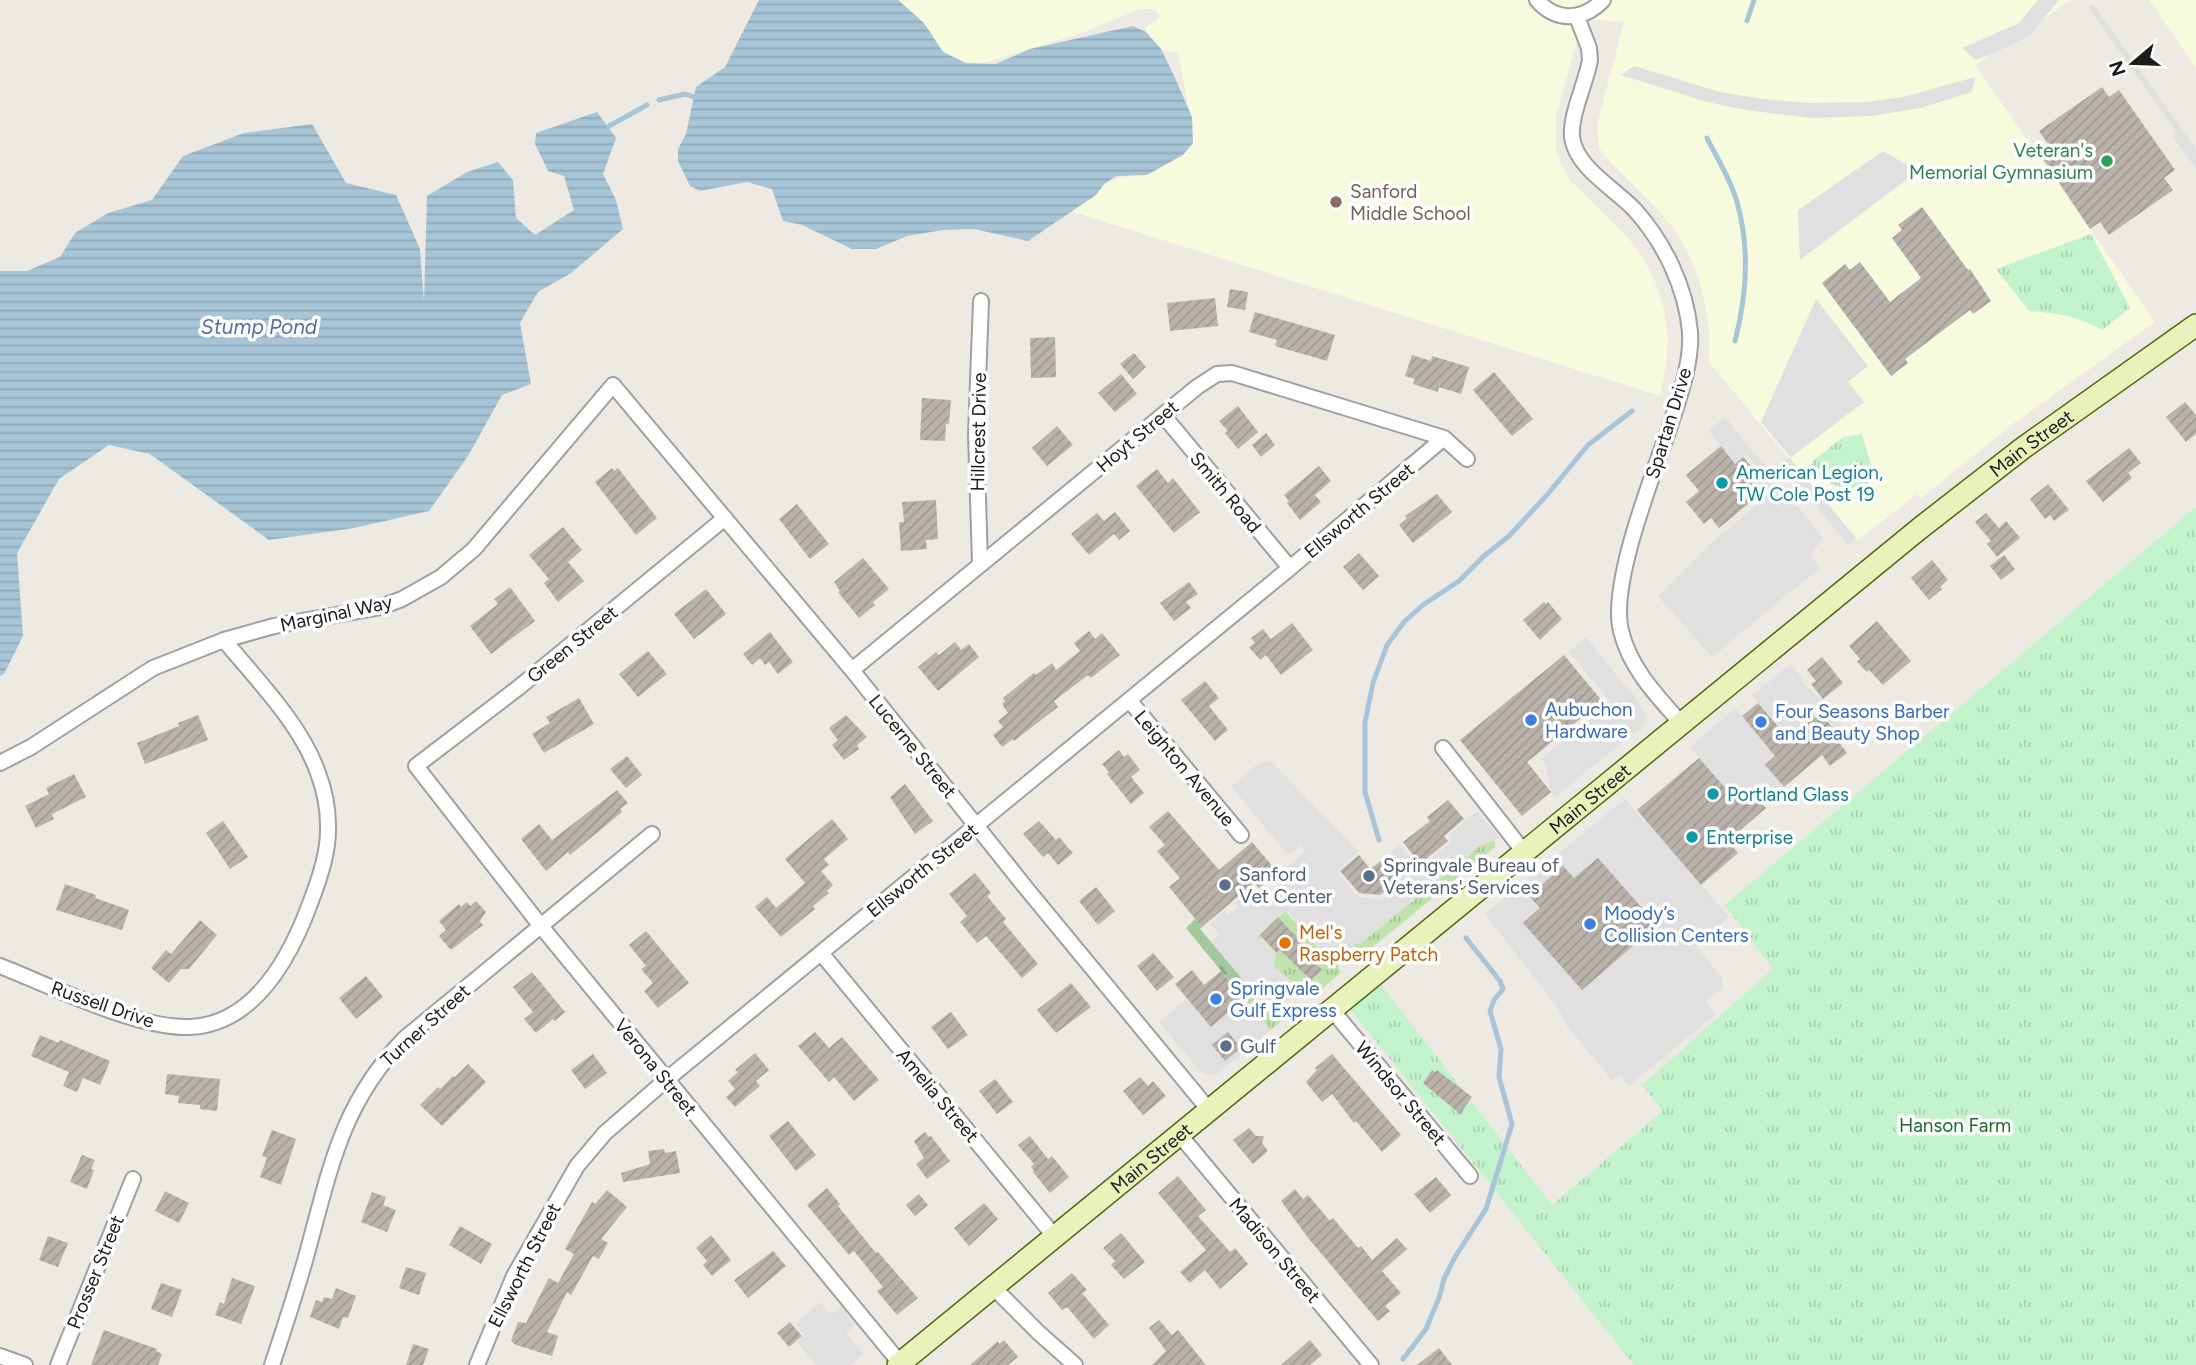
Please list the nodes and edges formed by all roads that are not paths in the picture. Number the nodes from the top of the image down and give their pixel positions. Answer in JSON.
{"nodes":[{"id":1,"x":1537,"y":0,"type":"edge"},
{"id":2,"x":1603,"y":0,"type":"edge"},
{"id":3,"x":1577,"y":17,"type":"junction"},
{"id":4,"x":981,"y":302,"type":"dead end"},
{"id":5,"x":2196,"y":325,"type":"edge"},
{"id":6,"x":613,"y":385,"type":"joint"},
{"id":7,"x":1163,"y":415,"type":"junction"},
{"id":8,"x":1444,"y":438,"type":"junction"},
{"id":9,"x":1467,"y":459,"type":"dead end"},
{"id":10,"x":725,"y":518,"type":"junction"},
{"id":11,"x":979,"y":563,"type":"junction"},
{"id":12,"x":1290,"y":568,"type":"junction"},
{"id":13,"x":224,"y":640,"type":"junction"},
{"id":14,"x":852,"y":670,"type":"junction"},
{"id":15,"x":1129,"y":700,"type":"junction"},
{"id":16,"x":1681,"y":723,"type":"junction"},
{"id":17,"x":1443,"y":748,"type":"dead end"},
{"id":18,"x":0,"y":763,"type":"edge"},
{"id":19,"x":416,"y":766,"type":"joint"},
{"id":20,"x":977,"y":825,"type":"junction"},
{"id":21,"x":652,"y":834,"type":"dead end"},
{"id":22,"x":1241,"y":835,"type":"dead end"},
{"id":23,"x":1524,"y":852,"type":"junction"},
{"id":24,"x":540,"y":925,"type":"junction"},
{"id":25,"x":821,"y":953,"type":"junction"},
{"id":26,"x":0,"y":966,"type":"edge"},
{"id":27,"x":1332,"y":1010,"type":"junction"},
{"id":28,"x":666,"y":1080,"type":"junction"},
{"id":29,"x":1209,"y":1110,"type":"junction"},
{"id":30,"x":1179,"y":1134,"type":"junction"},
{"id":31,"x":1471,"y":1176,"type":"dead end"},
{"id":32,"x":133,"y":1179,"type":"dead end"},
{"id":33,"x":1055,"y":1237,"type":"junction"},
{"id":34,"x":993,"y":1287,"type":"junction"},
{"id":35,"x":0,"y":1356,"type":"edge"},
{"id":36,"x":899,"y":1364,"type":"edge"},
{"id":37,"x":25,"y":1365,"type":"edge"},
{"id":38,"x":58,"y":1365,"type":"edge"},
{"id":39,"x":272,"y":1365,"type":"edge"},
{"id":40,"x":477,"y":1365,"type":"edge"},
{"id":41,"x":1075,"y":1365,"type":"edge"},
{"id":42,"x":1371,"y":1365,"type":"edge"}],
"edges":[{"from":1,"to":3,"type":"street"},
{"from":2,"to":3,"type":"street"},
{"from":3,"to":16,"type":"street","name":"Spartan Drive"},
{"from":4,"to":11,"type":"street","name":"Hillcrest Drive"},
{"from":5,"to":16,"type":"main road","name":"Main Street"},
{"from":6,"to":10,"type":"street","name":"Lucerne Street"},
{"from":6,"to":13,"type":"street","name":"Marginal Way"},
{"from":7,"to":8,"type":"street","name":"Hoyt Street"},
{"from":7,"to":11,"type":"street","name":"Hoyt Street"},
{"from":7,"to":12,"type":"street","name":"Smith Road"},
{"from":8,"to":9,"type":"street","name":"Hoyt Street"},
{"from":8,"to":12,"type":"street","name":"Ellsworth Street"},
{"from":10,"to":14,"type":"street","name":"Lucerne Street"},
{"from":10,"to":19,"type":"street","name":"Green Street"},
{"from":11,"to":14,"type":"street","name":"Hoyt Street"},
{"from":12,"to":15,"type":"street","name":"Ellsworth Street"},
{"from":13,"to":18,"type":"street","name":"Marginal Way"},
{"from":13,"to":26,"type":"street","name":"Russell Drive"},
{"from":14,"to":20,"type":"street","name":"Lucerne Street"},
{"from":15,"to":20,"type":"street","name":"Ellsworth Street"},
{"from":15,"to":22,"type":"street","name":"Leighton Avenue"},
{"from":16,"to":23,"type":"main road","name":"Main Street"},
{"from":17,"to":23,"type":"street"},
{"from":19,"to":24,"type":"street","name":"Verona Street"},
{"from":20,"to":25,"type":"street","name":"Ellsworth Street"},
{"from":20,"to":29,"type":"street","name":"Lucerne Street"},
{"from":21,"to":24,"type":"street","name":"Turner Street"},
{"from":23,"to":27,"type":"main road","name":"Main Street"},
{"from":24,"to":28,"type":"street","name":"Verona Street"},
{"from":24,"to":39,"type":"street","name":"Turner Street"},
{"from":25,"to":28,"type":"street","name":"Ellsworth Street"},
{"from":25,"to":33,"type":"street","name":"Amelia Street"},
{"from":27,"to":29,"type":"main road","name":"Main Street"},
{"from":27,"to":31,"type":"street","name":"Windsor Street"},
{"from":28,"to":36,"type":"street","name":"Verona Street"},
{"from":28,"to":40,"type":"street","name":"Ellsworth Street"},
{"from":29,"to":30,"type":"main road","name":"Main Street"},
{"from":30,"to":33,"type":"main road","name":"Main Street"},
{"from":30,"to":42,"type":"street","name":"Madison Street"},
{"from":32,"to":38,"type":"street","name":"Prosser Street"},
{"from":33,"to":34,"type":"main road","name":"Main Street"},
{"from":34,"to":36,"type":"main road","name":"Main Street"},
{"from":34,"to":41,"type":"street"},
{"from":35,"to":37,"type":"street"}]}
